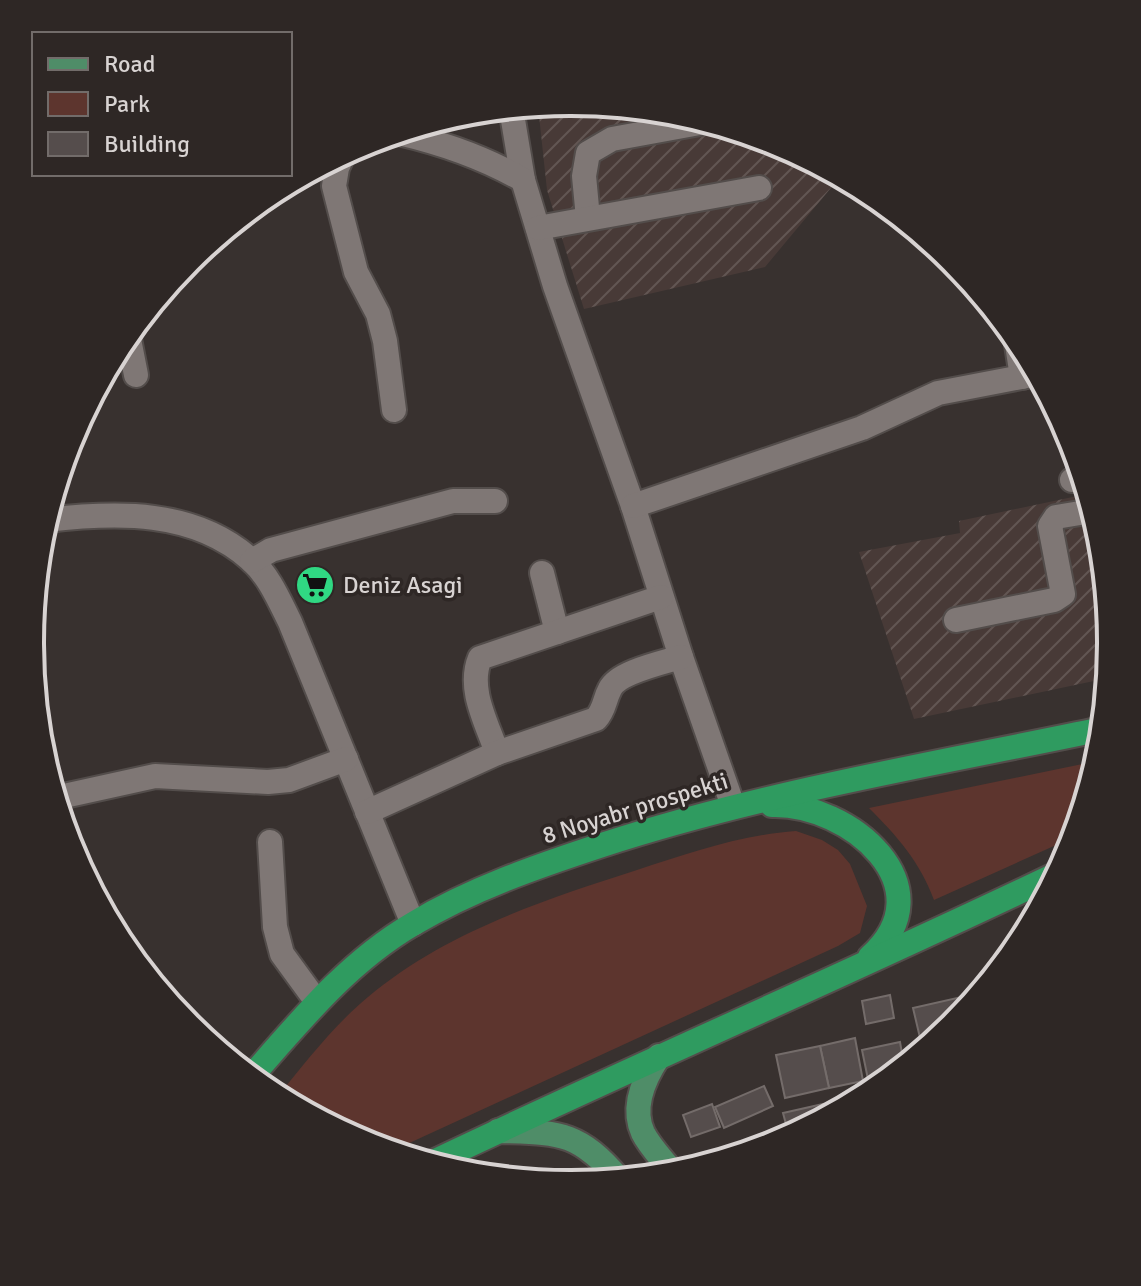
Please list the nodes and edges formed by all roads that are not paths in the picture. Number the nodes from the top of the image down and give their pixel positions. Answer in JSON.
{"nodes":[{"id":1,"x":513,"y":120,"type":"edge"},
{"id":2,"x":675,"y":127,"type":"edge"},
{"id":3,"x":421,"y":138,"type":"edge"},
{"id":4,"x":336,"y":172,"type":"edge"},
{"id":5,"x":523,"y":180,"type":"junction"},
{"id":6,"x":759,"y":188,"type":"dead end"},
{"id":7,"x":588,"y":218,"type":"junction"},
{"id":8,"x":538,"y":228,"type":"junction"},
{"id":9,"x":132,"y":352,"type":"edge"},
{"id":10,"x":136,"y":375,"type":"dead end"},
{"id":11,"x":1024,"y":376,"type":"edge"},
{"id":12,"x":394,"y":410,"type":"dead end"},
{"id":13,"x":495,"y":501,"type":"dead end"},
{"id":14,"x":633,"y":506,"type":"junction"},
{"id":15,"x":1080,"y":513,"type":"edge"},
{"id":16,"x":59,"y":519,"type":"edge"},
{"id":17,"x":252,"y":561,"type":"junction"},
{"id":18,"x":542,"y":573,"type":"dead end"},
{"id":19,"x":661,"y":597,"type":"junction"},
{"id":20,"x":956,"y":620,"type":"dead end"},
{"id":21,"x":557,"y":632,"type":"junction"},
{"id":22,"x":681,"y":657,"type":"junction"},
{"id":23,"x":1089,"y":732,"type":"edge"},
{"id":24,"x":497,"y":753,"type":"junction"},
{"id":25,"x":346,"y":759,"type":"junction"},
{"id":26,"x":67,"y":795,"type":"edge"},
{"id":27,"x":733,"y":806,"type":"junction"},
{"id":28,"x":367,"y":812,"type":"junction"},
{"id":29,"x":270,"y":842,"type":"dead end"},
{"id":30,"x":1039,"y":882,"type":"edge"},
{"id":31,"x":413,"y":924,"type":"junction"},
{"id":32,"x":856,"y":969,"type":"junction"},
{"id":33,"x":317,"y":1002,"type":"junction"},
{"id":34,"x":659,"y":1056,"type":"junction"},
{"id":35,"x":259,"y":1068,"type":"edge"},
{"id":36,"x":498,"y":1131,"type":"junction"},
{"id":37,"x":448,"y":1155,"type":"edge"},
{"id":38,"x":664,"y":1161,"type":"edge"},
{"id":39,"x":608,"y":1168,"type":"edge"}],
"edges":[{"from":1,"to":5,"type":"street"},
{"from":2,"to":7,"type":"street"},
{"from":3,"to":5,"type":"street"},
{"from":4,"to":12,"type":"street"},
{"from":5,"to":8,"type":"street"},
{"from":6,"to":7,"type":"street"},
{"from":7,"to":8,"type":"street"},
{"from":8,"to":14,"type":"street"},
{"from":9,"to":10,"type":"street"},
{"from":11,"to":14,"type":"street"},
{"from":13,"to":17,"type":"street"},
{"from":14,"to":19,"type":"street"},
{"from":15,"to":20,"type":"street"},
{"from":16,"to":17,"type":"street"},
{"from":17,"to":25,"type":"street"},
{"from":18,"to":21,"type":"street"},
{"from":19,"to":21,"type":"street"},
{"from":19,"to":22,"type":"street"},
{"from":21,"to":24,"type":"street"},
{"from":22,"to":24,"type":"street"},
{"from":22,"to":27,"type":"street"},
{"from":23,"to":27,"type":"highway","name":"8 Noyabr prospekti"},
{"from":24,"to":28,"type":"street"},
{"from":25,"to":26,"type":"street"},
{"from":25,"to":28,"type":"street"},
{"from":27,"to":31,"type":"highway","name":"8 Noyabr prospekti"},
{"from":27,"to":32,"type":"highway"},
{"from":28,"to":31,"type":"street"},
{"from":29,"to":33,"type":"street"},
{"from":30,"to":32,"type":"highway"},
{"from":31,"to":33,"type":"highway","name":"8 Noyabr prospekti"},
{"from":32,"to":34,"type":"highway"},
{"from":33,"to":35,"type":"highway","name":"8 Noyabr prospekti"},
{"from":34,"to":36,"type":"highway"},
{"from":34,"to":38,"type":"main road"},
{"from":36,"to":37,"type":"highway"},
{"from":36,"to":39,"type":"main road"}]}
